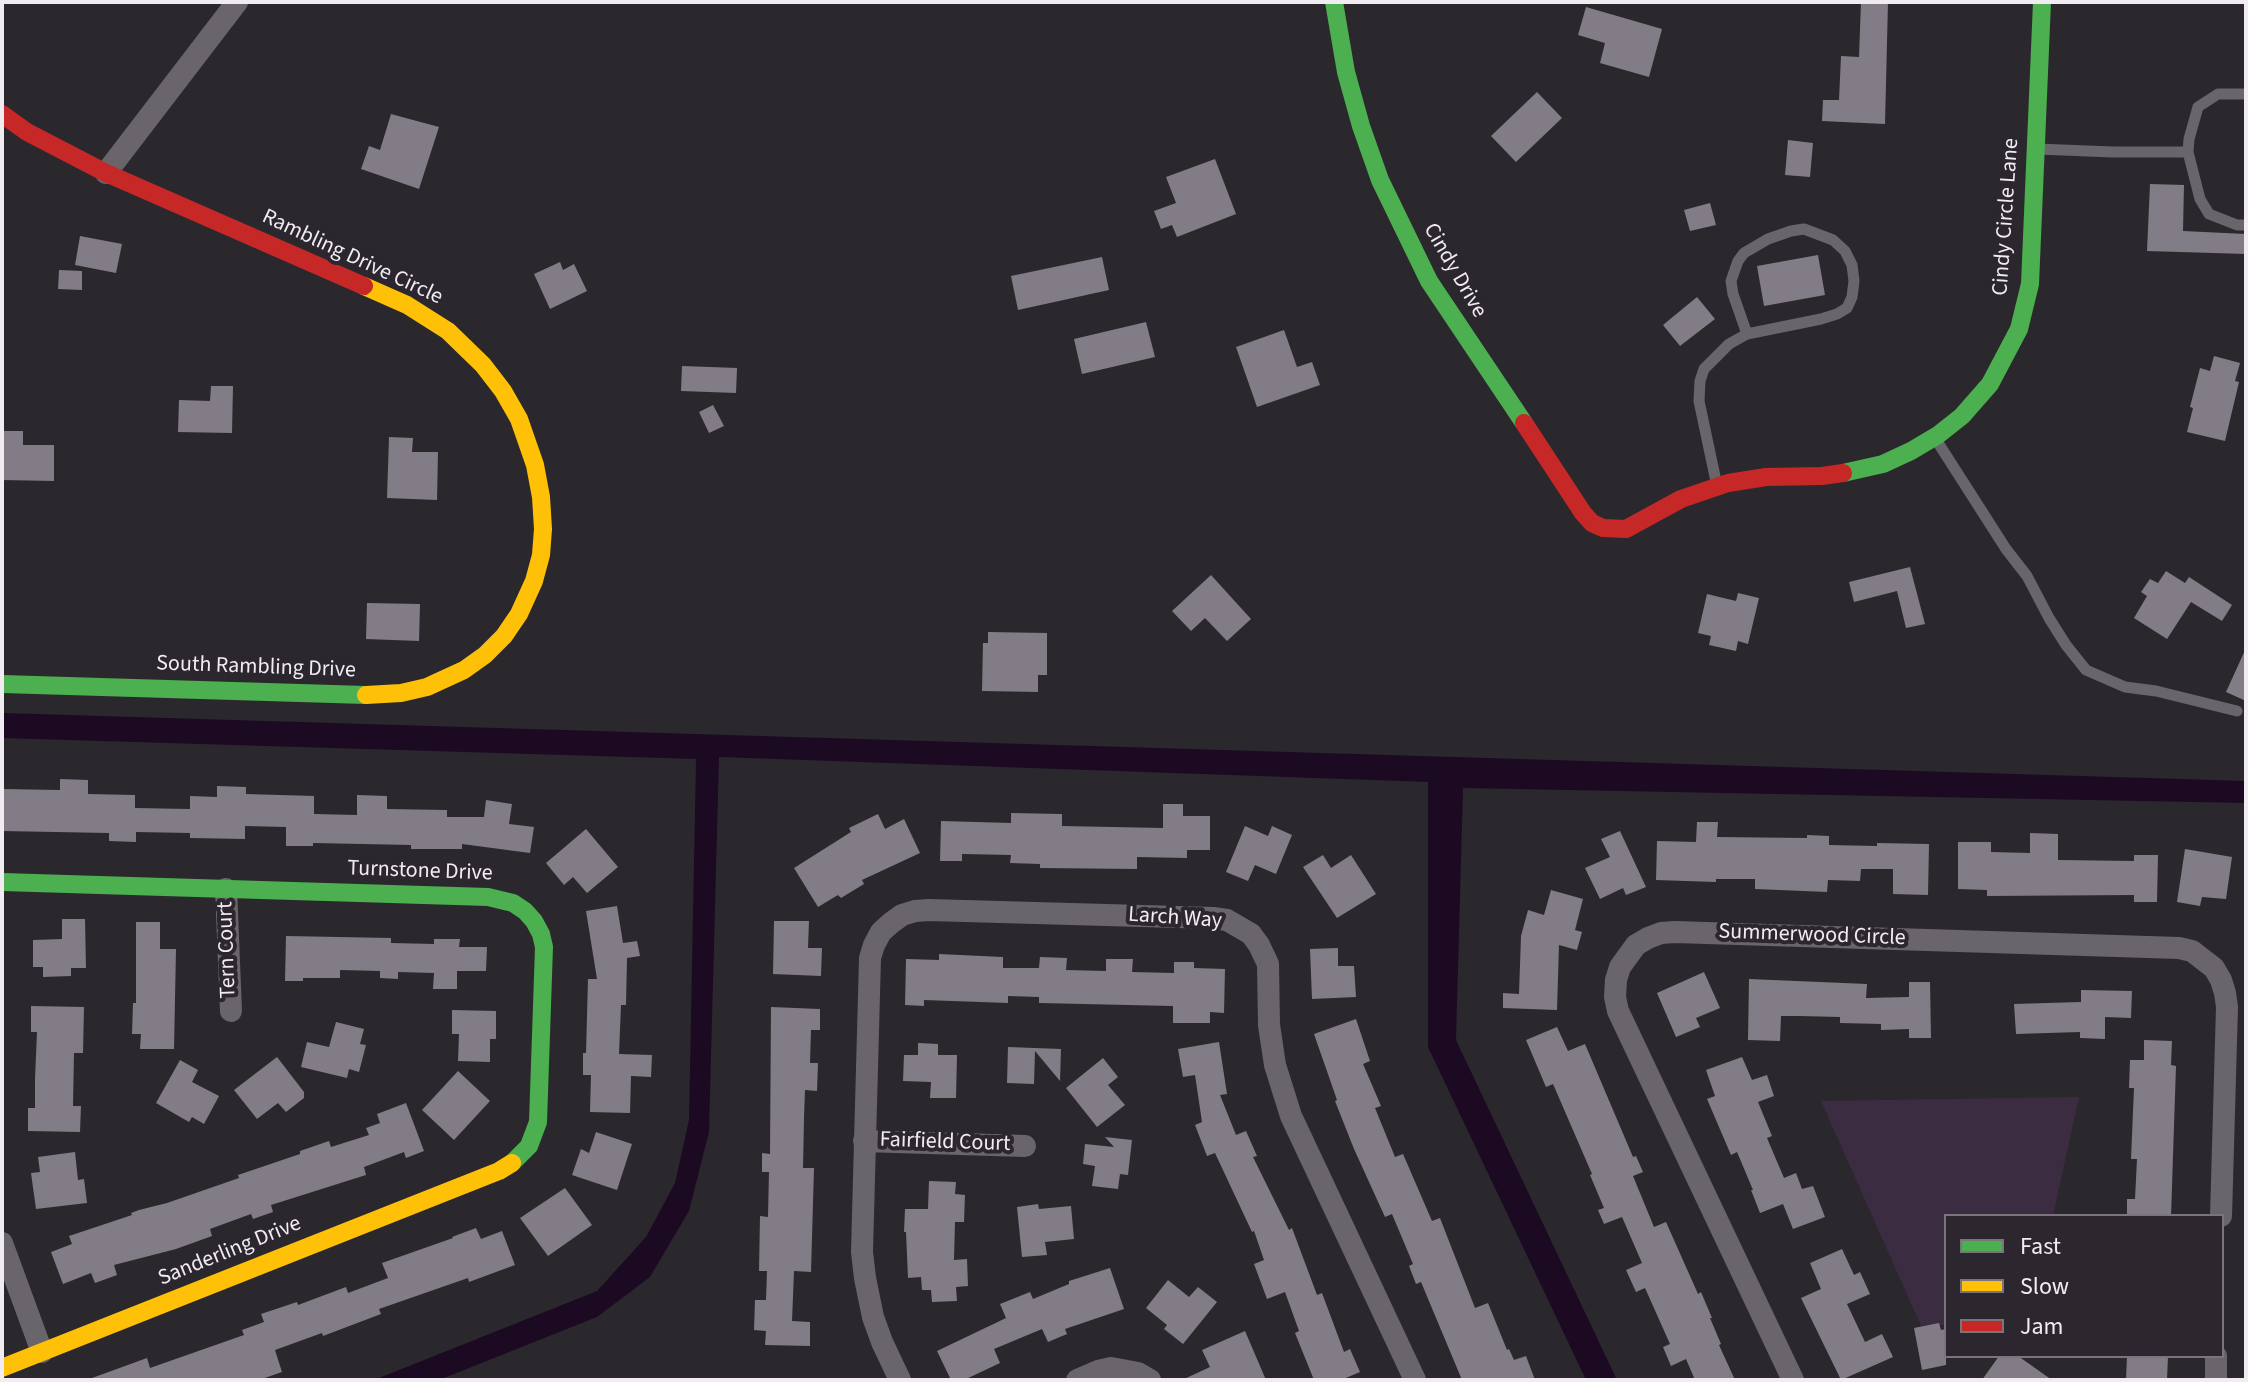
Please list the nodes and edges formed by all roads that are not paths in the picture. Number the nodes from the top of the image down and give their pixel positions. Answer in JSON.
{"nodes":[{"id":1,"x":237,"y":2,"type":"edge"},
{"id":2,"x":1334,"y":2,"type":"edge"},
{"id":3,"x":2042,"y":2,"type":"edge"},
{"id":4,"x":2246,"y":94,"type":"edge"},
{"id":5,"x":2,"y":114,"type":"edge"},
{"id":6,"x":2036,"y":148,"type":"junction"},
{"id":7,"x":2188,"y":152,"type":"junction"},
{"id":8,"x":106,"y":173,"type":"junction"},
{"id":9,"x":2246,"y":225,"type":"edge"},
{"id":10,"x":1747,"y":334,"type":"junction"},
{"id":11,"x":1935,"y":437,"type":"junction"},
{"id":12,"x":1717,"y":486,"type":"junction"},
{"id":13,"x":1603,"y":528,"type":"joint"},
{"id":14,"x":495,"y":646,"type":"joint"},
{"id":15,"x":2,"y":684,"type":"edge"},
{"id":16,"x":2237,"y":711,"type":"dead end"},
{"id":17,"x":2,"y":882,"type":"edge"},
{"id":18,"x":226,"y":889,"type":"junction"},
{"id":19,"x":231,"y":1011,"type":"dead end"},
{"id":20,"x":864,"y":1141,"type":"junction"},
{"id":21,"x":1025,"y":1146,"type":"dead end"},
{"id":22,"x":475,"y":1180,"type":"joint"},
{"id":23,"x":2221,"y":1214,"type":"edge"},
{"id":24,"x":2,"y":1243,"type":"edge"},
{"id":25,"x":42,"y":1352,"type":"junction"},
{"id":26,"x":2216,"y":1358,"type":"edge"},
{"id":27,"x":2,"y":1368,"type":"edge"},
{"id":28,"x":900,"y":1380,"type":"edge"},
{"id":29,"x":1077,"y":1380,"type":"edge"},
{"id":30,"x":1150,"y":1380,"type":"edge"},
{"id":31,"x":1415,"y":1380,"type":"edge"},
{"id":32,"x":1793,"y":1380,"type":"edge"},
{"id":33,"x":2216,"y":1380,"type":"edge"}],
"edges":[{"from":1,"to":8,"type":"street"},
{"from":2,"to":13,"type":"street","name":"Cindy Drive"},
{"from":3,"to":6,"type":"street","name":"Cindy Circle Lane"},
{"from":4,"to":7,"type":"lane"},
{"from":5,"to":8,"type":"street","name":"Rambling Drive Circle"},
{"from":6,"to":7,"type":"lane"},
{"from":6,"to":11,"type":"street","name":"Cindy Circle Lane"},
{"from":7,"to":9,"type":"lane"},
{"from":8,"to":14,"type":"street","name":"Rambling Drive Circle"},
{"from":10,"to":10,"type":"lane"},
{"from":10,"to":12,"type":"lane"},
{"from":11,"to":12,"type":"street","name":"Cindy Circle Lane"},
{"from":11,"to":16,"type":"lane"},
{"from":12,"to":13,"type":"street","name":"Cindy Circle Lane"},
{"from":14,"to":15,"type":"street","name":"South Rambling Drive"},
{"from":17,"to":18,"type":"street","name":"Turnstone Drive"},
{"from":18,"to":19,"type":"street","name":"Tern Court"},
{"from":18,"to":22,"type":"street","name":"Turnstone Drive"},
{"from":20,"to":21,"type":"street","name":"Fairfield Court"},
{"from":20,"to":28,"type":"street","name":"Larch Way"},
{"from":20,"to":31,"type":"street","name":"Larch Way"},
{"from":22,"to":25,"type":"street","name":"Sanderling Drive"},
{"from":23,"to":32,"type":"street","name":"Summerwood Circle"},
{"from":24,"to":25,"type":"street"},
{"from":25,"to":27,"type":"street","name":"Sanderling Drive"},
{"from":26,"to":33,"type":"street"},
{"from":29,"to":30,"type":"street"}]}
